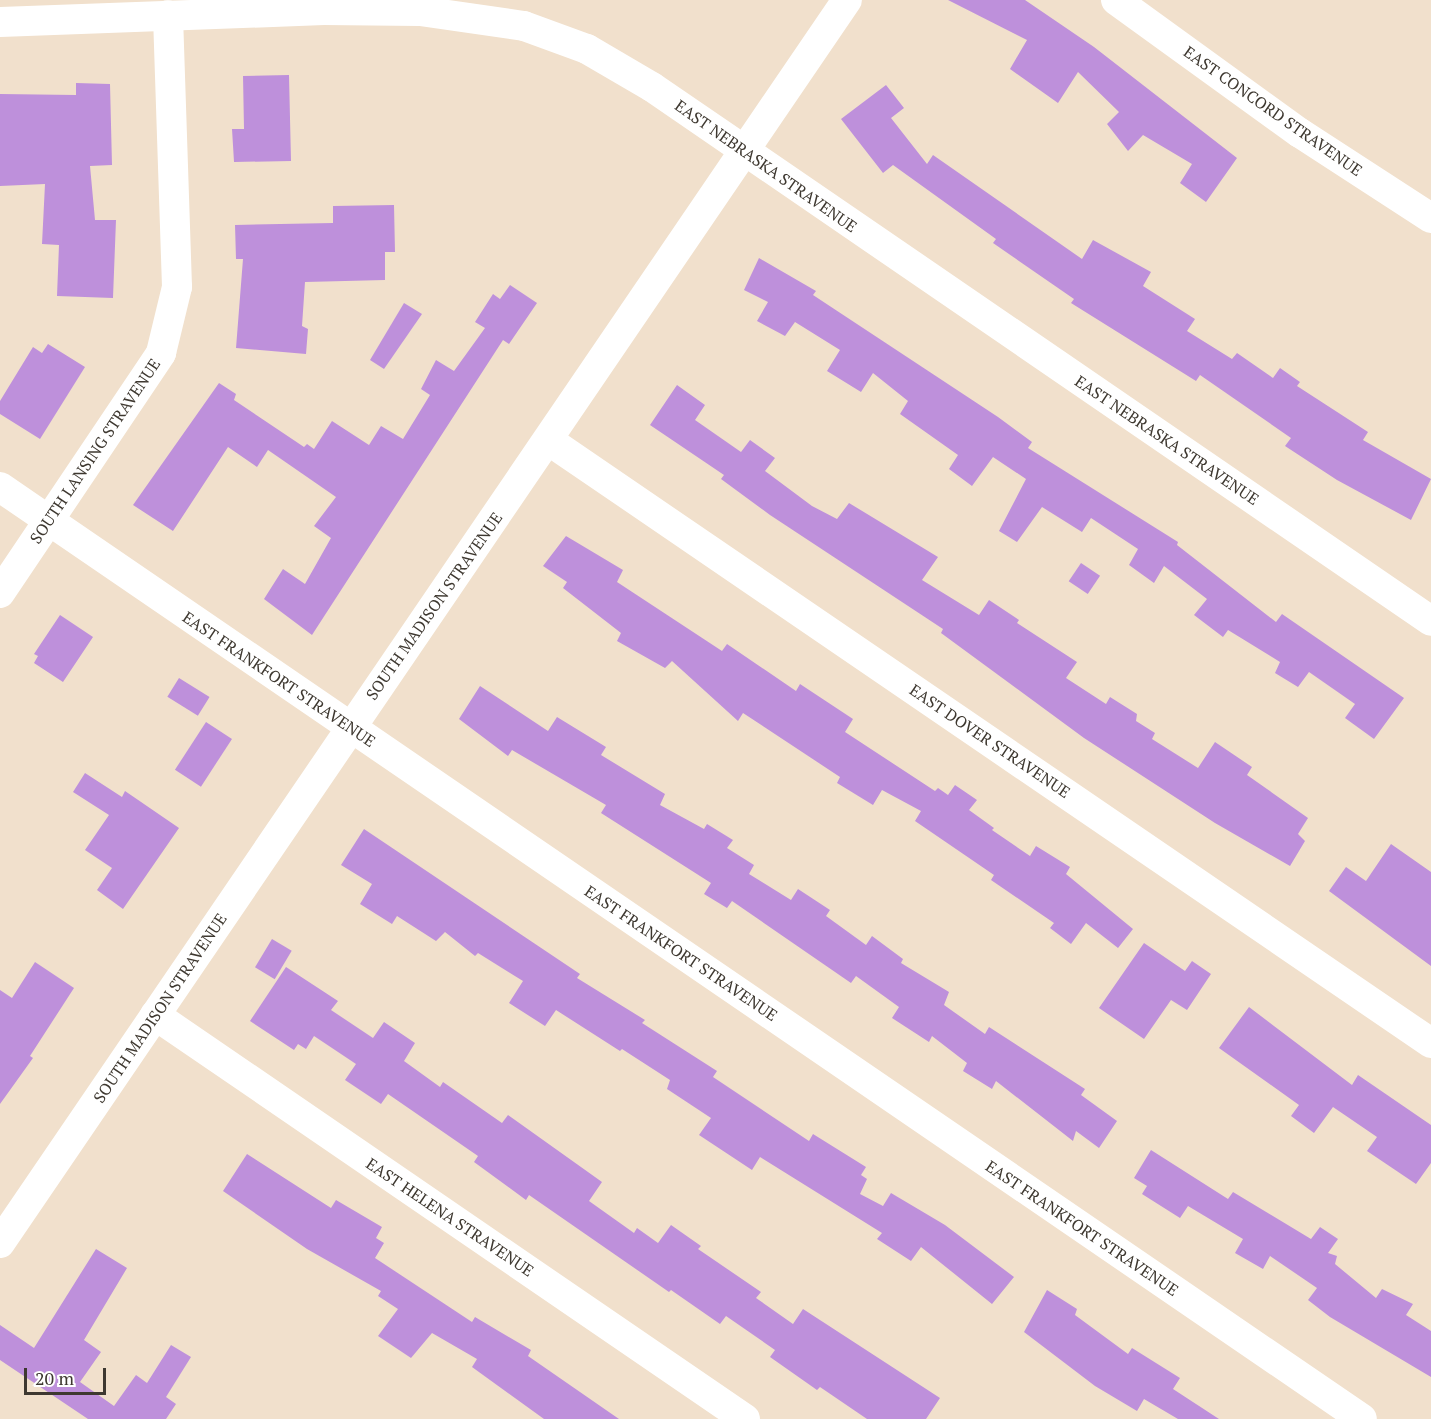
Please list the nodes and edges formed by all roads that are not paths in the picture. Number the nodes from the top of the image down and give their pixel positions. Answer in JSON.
{"nodes":[{"id":1,"x":847,"y":0,"type":"edge"},
{"id":2,"x":1116,"y":0,"type":"edge"},
{"id":3,"x":168,"y":15,"type":"junction"},
{"id":4,"x":0,"y":22,"type":"edge"},
{"id":5,"x":745,"y":152,"type":"junction"},
{"id":6,"x":1431,"y":218,"type":"edge"},
{"id":7,"x":548,"y":440,"type":"junction"},
{"id":8,"x":0,"y":487,"type":"edge"},
{"id":9,"x":48,"y":522,"type":"junction"},
{"id":10,"x":0,"y":593,"type":"edge"},
{"id":11,"x":1431,"y":621,"type":"edge"},
{"id":12,"x":351,"y":727,"type":"junction"},
{"id":13,"x":155,"y":1016,"type":"junction"},
{"id":14,"x":1431,"y":1043,"type":"edge"},
{"id":15,"x":0,"y":1243,"type":"edge"},
{"id":16,"x":745,"y":1419,"type":"edge"},
{"id":17,"x":1362,"y":1419,"type":"edge"}],
"edges":[{"from":1,"to":5,"type":"street","name":"SOUTH MADISON STRAVENUE"},
{"from":2,"to":6,"type":"street","name":"EAST CONCORD STRAVENUE"},
{"from":3,"to":4,"type":"street","name":"EAST NEBRASKA STRAVENUE"},
{"from":3,"to":5,"type":"street","name":"EAST NEBRASKA STRAVENUE"},
{"from":3,"to":9,"type":"street","name":"SOUTH LANSING STRAVENUE"},
{"from":5,"to":7,"type":"street","name":"SOUTH MADISON STRAVENUE"},
{"from":5,"to":11,"type":"street","name":"EAST NEBRASKA STRAVENUE"},
{"from":7,"to":12,"type":"street","name":"SOUTH MADISON STRAVENUE"},
{"from":7,"to":14,"type":"street","name":"EAST DOVER STRAVENUE"},
{"from":8,"to":9,"type":"street","name":"EAST FRANKFORT STRAVENUE"},
{"from":9,"to":10,"type":"street","name":"SOUTH LANSING STRAVENUE"},
{"from":9,"to":12,"type":"street","name":"EAST FRANKFORT STRAVENUE"},
{"from":12,"to":13,"type":"street","name":"SOUTH MADISON STRAVENUE"},
{"from":12,"to":17,"type":"street","name":"EAST FRANKFORT STRAVENUE"},
{"from":13,"to":15,"type":"street","name":"SOUTH MADISON STRAVENUE"},
{"from":13,"to":16,"type":"street","name":"EAST HELENA STRAVENUE"}]}
